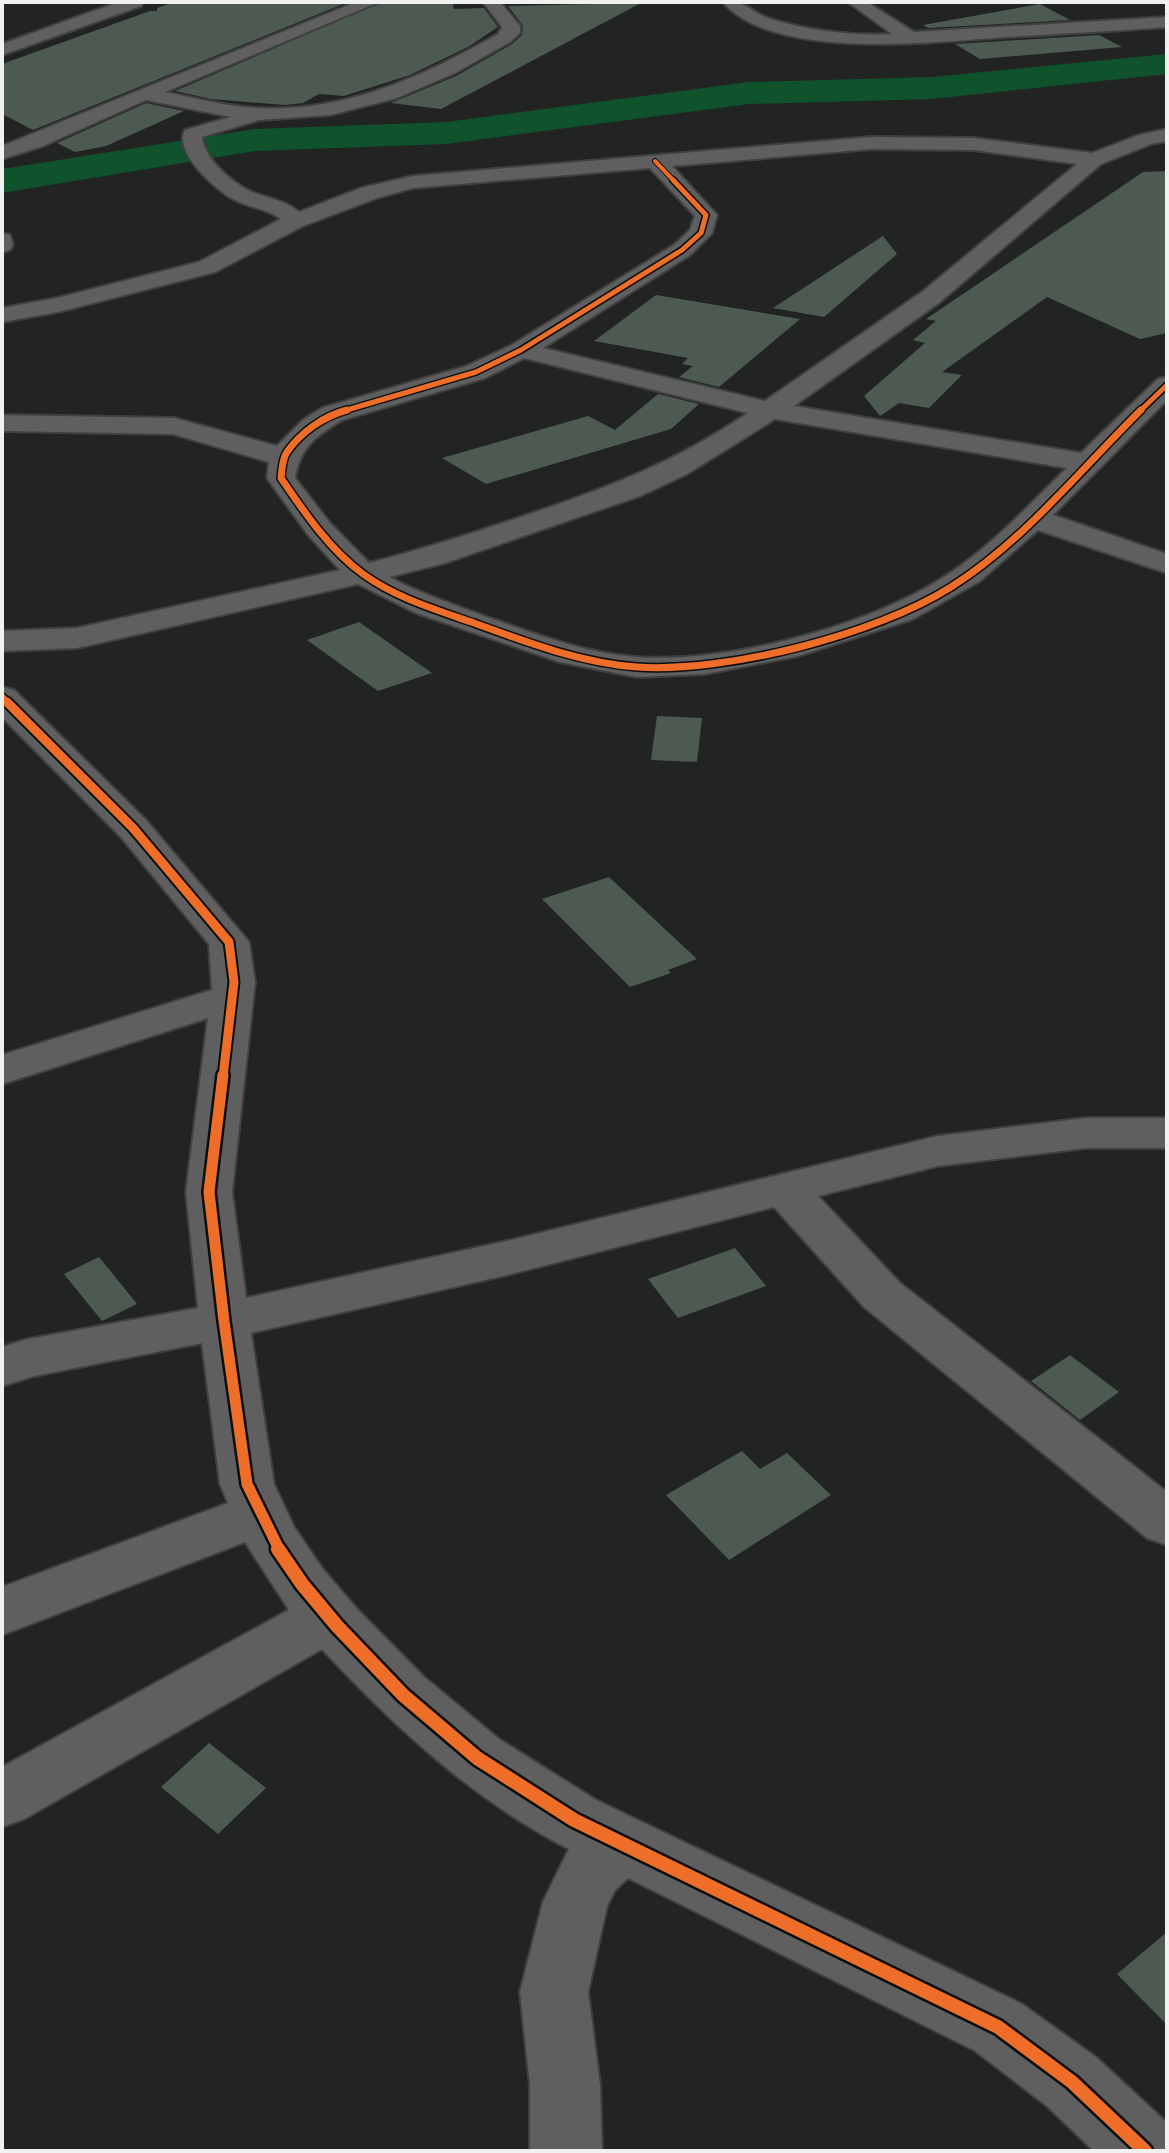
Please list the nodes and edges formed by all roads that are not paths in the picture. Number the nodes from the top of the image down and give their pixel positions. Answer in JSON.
{"nodes":[{"id":1,"x":135,"y":2,"type":"edge"},
{"id":2,"x":371,"y":2,"type":"edge"},
{"id":3,"x":491,"y":2,"type":"edge"},
{"id":4,"x":731,"y":2,"type":"edge"},
{"id":5,"x":856,"y":2,"type":"edge"},
{"id":6,"x":309,"y":5,"type":"dead end"},
{"id":7,"x":348,"y":10,"type":"junction"},
{"id":8,"x":1084,"y":10,"type":"dead end"},
{"id":9,"x":29,"y":21,"type":"dead end"},
{"id":10,"x":1167,"y":22,"type":"edge"},
{"id":11,"x":68,"y":26,"type":"junction"},
{"id":12,"x":1113,"y":26,"type":"junction"},
{"id":13,"x":911,"y":38,"type":"junction"},
{"id":14,"x":2,"y":50,"type":"edge"},
{"id":15,"x":144,"y":94,"type":"junction"},
{"id":16,"x":265,"y":114,"type":"junction"},
{"id":17,"x":1167,"y":135,"type":"edge"},
{"id":18,"x":2,"y":153,"type":"edge"},
{"id":19,"x":1094,"y":160,"type":"junction"},
{"id":20,"x":655,"y":161,"type":"junction"},
{"id":21,"x":295,"y":221,"type":"junction"},
{"id":22,"x":2,"y":315,"type":"edge"},
{"id":23,"x":521,"y":350,"type":"junction"},
{"id":24,"x":1166,"y":387,"type":"edge"},
{"id":25,"x":770,"y":410,"type":"junction"},
{"id":26,"x":2,"y":423,"type":"edge"},
{"id":27,"x":284,"y":457,"type":"junction"},
{"id":28,"x":1088,"y":463,"type":"junction"},
{"id":29,"x":1035,"y":519,"type":"junction"},
{"id":30,"x":1167,"y":564,"type":"edge"},
{"id":31,"x":362,"y":574,"type":"junction"},
{"id":32,"x":2,"y":641,"type":"edge"},
{"id":33,"x":2,"y":697,"type":"edge"},
{"id":34,"x":232,"y":997,"type":"junction"},
{"id":35,"x":2,"y":1070,"type":"edge"},
{"id":36,"x":1167,"y":1133,"type":"edge"},
{"id":37,"x":786,"y":1191,"type":"junction"},
{"id":38,"x":224,"y":1321,"type":"junction"},
{"id":39,"x":2,"y":1367,"type":"edge"},
{"id":40,"x":260,"y":1514,"type":"junction"},
{"id":41,"x":1167,"y":1523,"type":"edge"},
{"id":42,"x":2,"y":1611,"type":"edge"},
{"id":43,"x":329,"y":1616,"type":"junction"},
{"id":44,"x":2,"y":1799,"type":"edge"},
{"id":45,"x":621,"y":1843,"type":"junction"},
{"id":46,"x":566,"y":2151,"type":"edge"},
{"id":47,"x":1145,"y":2151,"type":"edge"}],
"edges":[{"from":1,"to":11,"type":"street"},
{"from":2,"to":7,"type":"street"},
{"from":3,"to":16,"type":"street"},
{"from":4,"to":13,"type":"street"},
{"from":5,"to":13,"type":"street"},
{"from":6,"to":7,"type":"street"},
{"from":7,"to":15,"type":"street"},
{"from":8,"to":12,"type":"street"},
{"from":9,"to":11,"type":"street"},
{"from":10,"to":12,"type":"street"},
{"from":11,"to":14,"type":"street"},
{"from":12,"to":13,"type":"street"},
{"from":15,"to":16,"type":"street"},
{"from":15,"to":18,"type":"street"},
{"from":16,"to":21,"type":"street"},
{"from":17,"to":19,"type":"street"},
{"from":19,"to":20,"type":"street"},
{"from":19,"to":25,"type":"street"},
{"from":20,"to":21,"type":"street"},
{"from":20,"to":23,"type":"street"},
{"from":21,"to":22,"type":"street"},
{"from":23,"to":25,"type":"street"},
{"from":23,"to":27,"type":"street"},
{"from":24,"to":28,"type":"street"},
{"from":25,"to":28,"type":"street"},
{"from":25,"to":31,"type":"street"},
{"from":26,"to":27,"type":"street"},
{"from":27,"to":31,"type":"street"},
{"from":28,"to":29,"type":"street"},
{"from":29,"to":30,"type":"street"},
{"from":29,"to":31,"type":"street"},
{"from":31,"to":32,"type":"street"},
{"from":33,"to":34,"type":"street"},
{"from":34,"to":35,"type":"street"},
{"from":34,"to":38,"type":"street"},
{"from":36,"to":37,"type":"street"},
{"from":37,"to":38,"type":"street"},
{"from":37,"to":41,"type":"street"},
{"from":38,"to":39,"type":"street"},
{"from":38,"to":40,"type":"street"},
{"from":40,"to":42,"type":"street"},
{"from":40,"to":43,"type":"street"},
{"from":43,"to":44,"type":"street"},
{"from":43,"to":45,"type":"street"},
{"from":45,"to":46,"type":"street"},
{"from":45,"to":47,"type":"street"}]}
